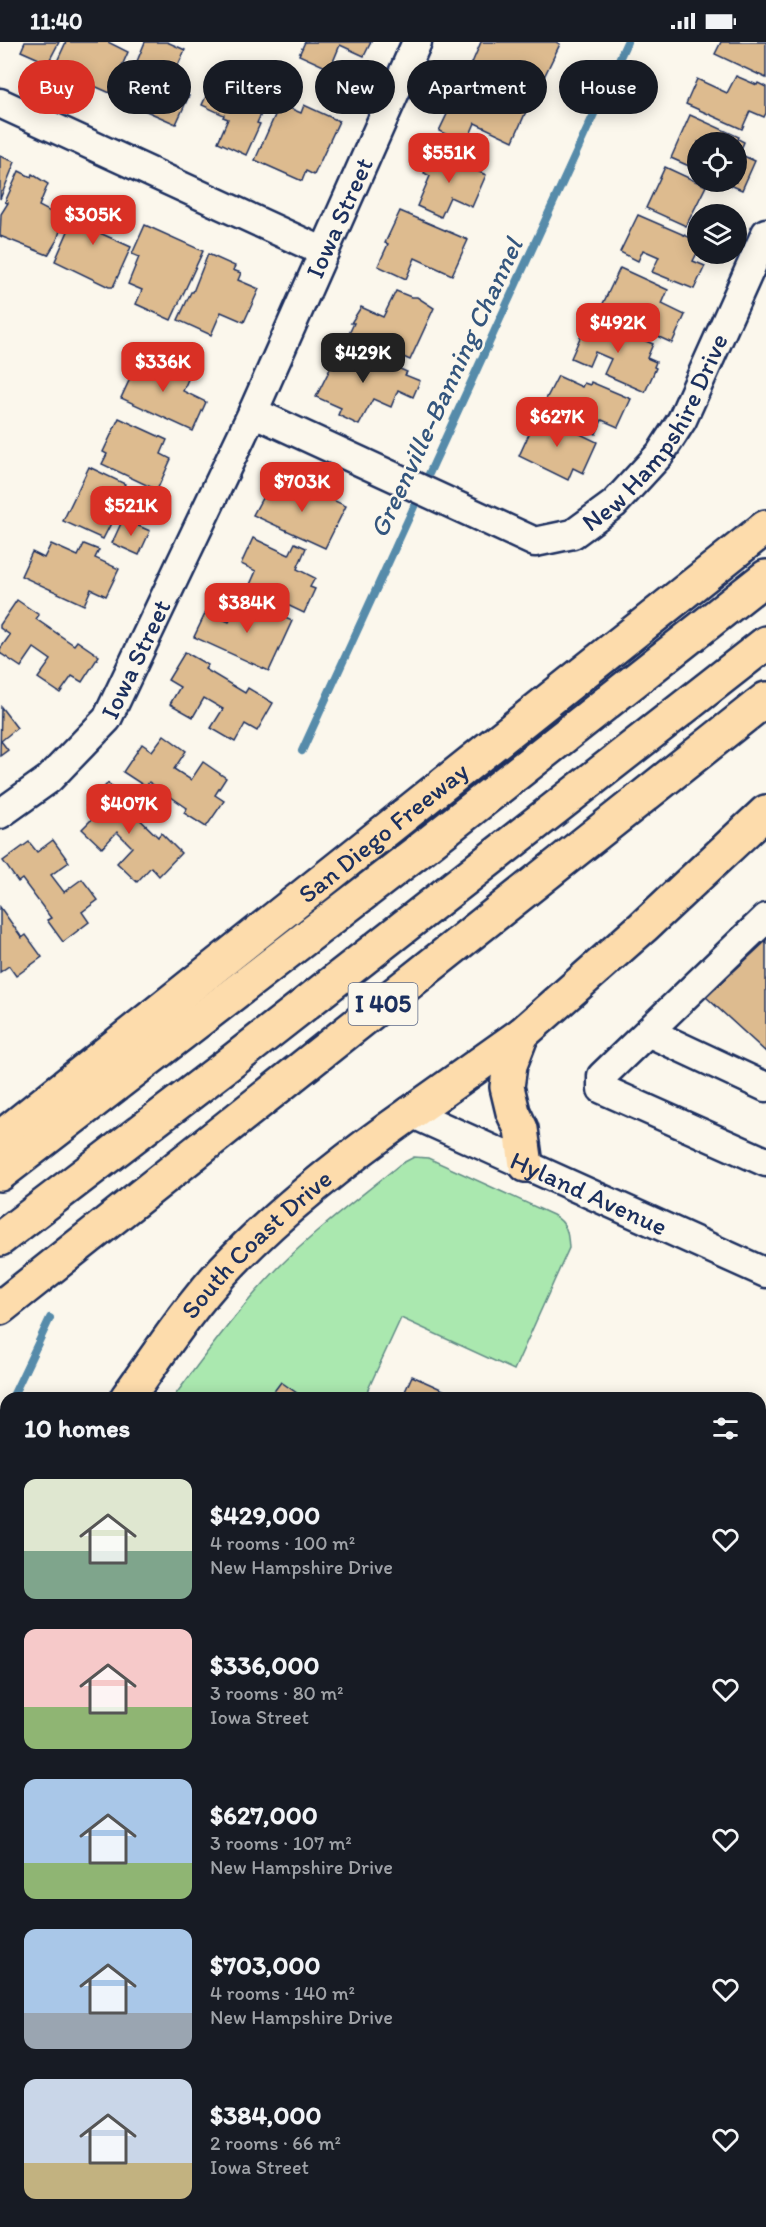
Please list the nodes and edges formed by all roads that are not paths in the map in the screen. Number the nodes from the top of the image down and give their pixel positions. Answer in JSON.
{"nodes":[{"id":1,"x":417,"y":42,"type":"edge"},
{"id":2,"x":0,"y":103,"type":"edge"},
{"id":3,"x":766,"y":233,"type":"edge"},
{"id":4,"x":324,"y":252,"type":"junction"},
{"id":5,"x":253,"y":412,"type":"junction"},
{"id":6,"x":766,"y":527,"type":"edge"},
{"id":7,"x":766,"y":576,"type":"edge"},
{"id":8,"x":766,"y":643,"type":"edge"},
{"id":9,"x":766,"y":699,"type":"edge"},
{"id":10,"x":766,"y":812,"type":"edge"},
{"id":11,"x":0,"y":814,"type":"edge"},
{"id":12,"x":766,"y":918,"type":"edge"},
{"id":13,"x":648,"y":1032,"type":"junction"},
{"id":14,"x":522,"y":1034,"type":"junction"},
{"id":15,"x":766,"y":1087,"type":"edge"},
{"id":16,"x":411,"y":1113,"type":"junction"},
{"id":17,"x":0,"y":1138,"type":"edge"},
{"id":18,"x":766,"y":1162,"type":"edge"},
{"id":19,"x":526,"y":1165,"type":"junction"},
{"id":20,"x":0,"y":1174,"type":"edge"},
{"id":21,"x":0,"y":1239,"type":"edge"},
{"id":22,"x":766,"y":1273,"type":"edge"},
{"id":23,"x":0,"y":1308,"type":"edge"},
{"id":24,"x":131,"y":1392,"type":"edge"}],
"edges":[{"from":1,"to":4,"type":"street","name":"Iowa Street"},
{"from":2,"to":4,"type":"street"},
{"from":3,"to":5,"type":"street","name":"New Hampshire Drive"},
{"from":4,"to":5,"type":"street","name":"Iowa Street"},
{"from":5,"to":11,"type":"street","name":"Iowa Street"},
{"from":6,"to":17,"type":"main road","name":"San Diego Freeway"},
{"from":7,"to":20,"type":"main road"},
{"from":8,"to":21,"type":"main road"},
{"from":9,"to":23,"type":"main road","number":"I 405"},
{"from":10,"to":14,"type":"main road","name":"South Coast Drive"},
{"from":12,"to":13,"type":"street"},
{"from":13,"to":15,"type":"street"},
{"from":13,"to":18,"type":"street"},
{"from":14,"to":16,"type":"main road","name":"South Coast Drive"},
{"from":14,"to":19,"type":"main road"},
{"from":16,"to":19,"type":"street","name":"Hyland Avenue"},
{"from":16,"to":24,"type":"main road","name":"South Coast Drive"},
{"from":19,"to":22,"type":"street","name":"Hyland Avenue"}]}
